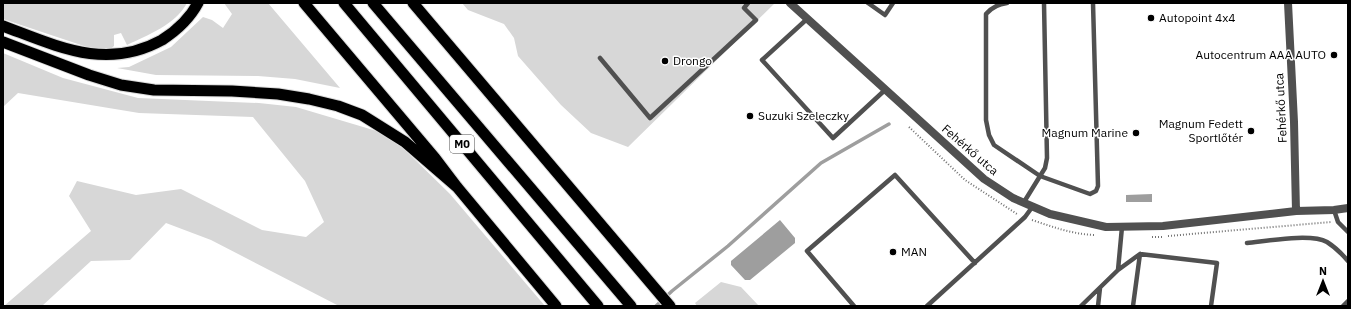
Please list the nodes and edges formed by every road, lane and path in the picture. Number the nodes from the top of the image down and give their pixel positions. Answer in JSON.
{"nodes":[{"id":1,"x":198,"y":3,"type":"edge"},
{"id":2,"x":304,"y":3,"type":"edge"},
{"id":3,"x":344,"y":3,"type":"edge"},
{"id":4,"x":373,"y":3,"type":"edge"},
{"id":5,"x":413,"y":3,"type":"edge"},
{"id":6,"x":748,"y":3,"type":"edge"},
{"id":7,"x":790,"y":3,"type":"edge"},
{"id":8,"x":868,"y":3,"type":"edge"},
{"id":9,"x":893,"y":3,"type":"edge"},
{"id":10,"x":1007,"y":3,"type":"edge"},
{"id":11,"x":1044,"y":3,"type":"edge"},
{"id":12,"x":1093,"y":3,"type":"edge"},
{"id":13,"x":1288,"y":3,"type":"edge"},
{"id":14,"x":807,"y":19,"type":"junction"},
{"id":15,"x":3,"y":26,"type":"edge"},
{"id":16,"x":3,"y":42,"type":"edge"},
{"id":17,"x":600,"y":58,"type":"dead end"},
{"id":18,"x":885,"y":90,"type":"junction"},
{"id":19,"x":909,"y":127,"type":"dead end"},
{"id":20,"x":1040,"y":176,"type":"junction"},
{"id":21,"x":457,"y":187,"type":"junction"},
{"id":22,"x":1024,"y":202,"type":"junction"},
{"id":23,"x":1033,"y":206,"type":"junction"},
{"id":24,"x":1348,"y":208,"type":"edge"},
{"id":25,"x":1334,"y":210,"type":"junction"},
{"id":26,"x":1296,"y":211,"type":"junction"},
{"id":27,"x":1025,"y":217,"type":"junction"},
{"id":28,"x":1338,"y":222,"type":"junction"},
{"id":29,"x":1122,"y":227,"type":"junction"},
{"id":30,"x":1348,"y":232,"type":"edge"},
{"id":31,"x":1100,"y":235,"type":"dead end"},
{"id":32,"x":1151,"y":237,"type":"dead end"},
{"id":33,"x":1247,"y":243,"type":"dead end"},
{"id":34,"x":1140,"y":254,"type":"junction"},
{"id":35,"x":1348,"y":261,"type":"edge"},
{"id":36,"x":975,"y":263,"type":"junction"},
{"id":37,"x":1118,"y":270,"type":"junction"},
{"id":38,"x":1100,"y":288,"type":"junction"},
{"id":39,"x":1348,"y":301,"type":"edge"},
{"id":40,"x":556,"y":306,"type":"edge"},
{"id":41,"x":598,"y":306,"type":"edge"},
{"id":42,"x":630,"y":306,"type":"edge"},
{"id":43,"x":670,"y":306,"type":"edge"},
{"id":44,"x":854,"y":306,"type":"edge"},
{"id":45,"x":927,"y":306,"type":"edge"},
{"id":46,"x":1081,"y":306,"type":"edge"},
{"id":47,"x":1098,"y":306,"type":"edge"},
{"id":48,"x":1133,"y":306,"type":"edge"},
{"id":49,"x":1211,"y":306,"type":"edge"},
{"id":50,"x":1343,"y":306,"type":"edge"}],
"edges":[{"from":1,"to":15,"type":"highway"},
{"from":2,"to":21,"type":"highway"},
{"from":3,"to":41,"type":"highway","number":"M0"},
{"from":4,"to":42,"type":"highway","number":"M0"},
{"from":5,"to":43,"type":"highway"},
{"from":6,"to":17,"type":"lane"},
{"from":7,"to":14,"type":"street","name":"Fehérkő utca"},
{"from":8,"to":9,"type":"lane"},
{"from":10,"to":20,"type":"lane"},
{"from":11,"to":20,"type":"lane"},
{"from":12,"to":20,"type":"lane"},
{"from":13,"to":26,"type":"street","name":"Fehérkő utca"},
{"from":14,"to":18,"type":"street","name":"Fehérkő utca"},
{"from":14,"to":18,"type":"lane"},
{"from":16,"to":21,"type":"highway"},
{"from":18,"to":22,"type":"street","name":"Fehérkő utca"},
{"from":19,"to":27,"type":"path"},
{"from":20,"to":22,"type":"lane"},
{"from":21,"to":40,"type":"highway"},
{"from":22,"to":23,"type":"street","name":"Fehérkő utca"},
{"from":23,"to":27,"type":"lane"},
{"from":23,"to":29,"type":"street","name":"Fehérkő utca"},
{"from":24,"to":25,"type":"street","name":"Fehérkő utca"},
{"from":25,"to":26,"type":"street","name":"Fehérkő utca"},
{"from":25,"to":28,"type":"lane"},
{"from":26,"to":29,"type":"street","name":"Fehérkő utca"},
{"from":27,"to":31,"type":"path"},
{"from":27,"to":36,"type":"lane"},
{"from":28,"to":30,"type":"lane"},
{"from":28,"to":32,"type":"path"},
{"from":29,"to":37,"type":"lane"},
{"from":33,"to":35,"type":"lane"},
{"from":34,"to":37,"type":"lane"},
{"from":34,"to":48,"type":"lane"},
{"from":34,"to":49,"type":"lane"},
{"from":36,"to":44,"type":"lane"},
{"from":36,"to":45,"type":"lane"},
{"from":37,"to":38,"type":"lane"},
{"from":38,"to":46,"type":"lane"},
{"from":38,"to":47,"type":"lane"},
{"from":39,"to":50,"type":"lane"}]}
